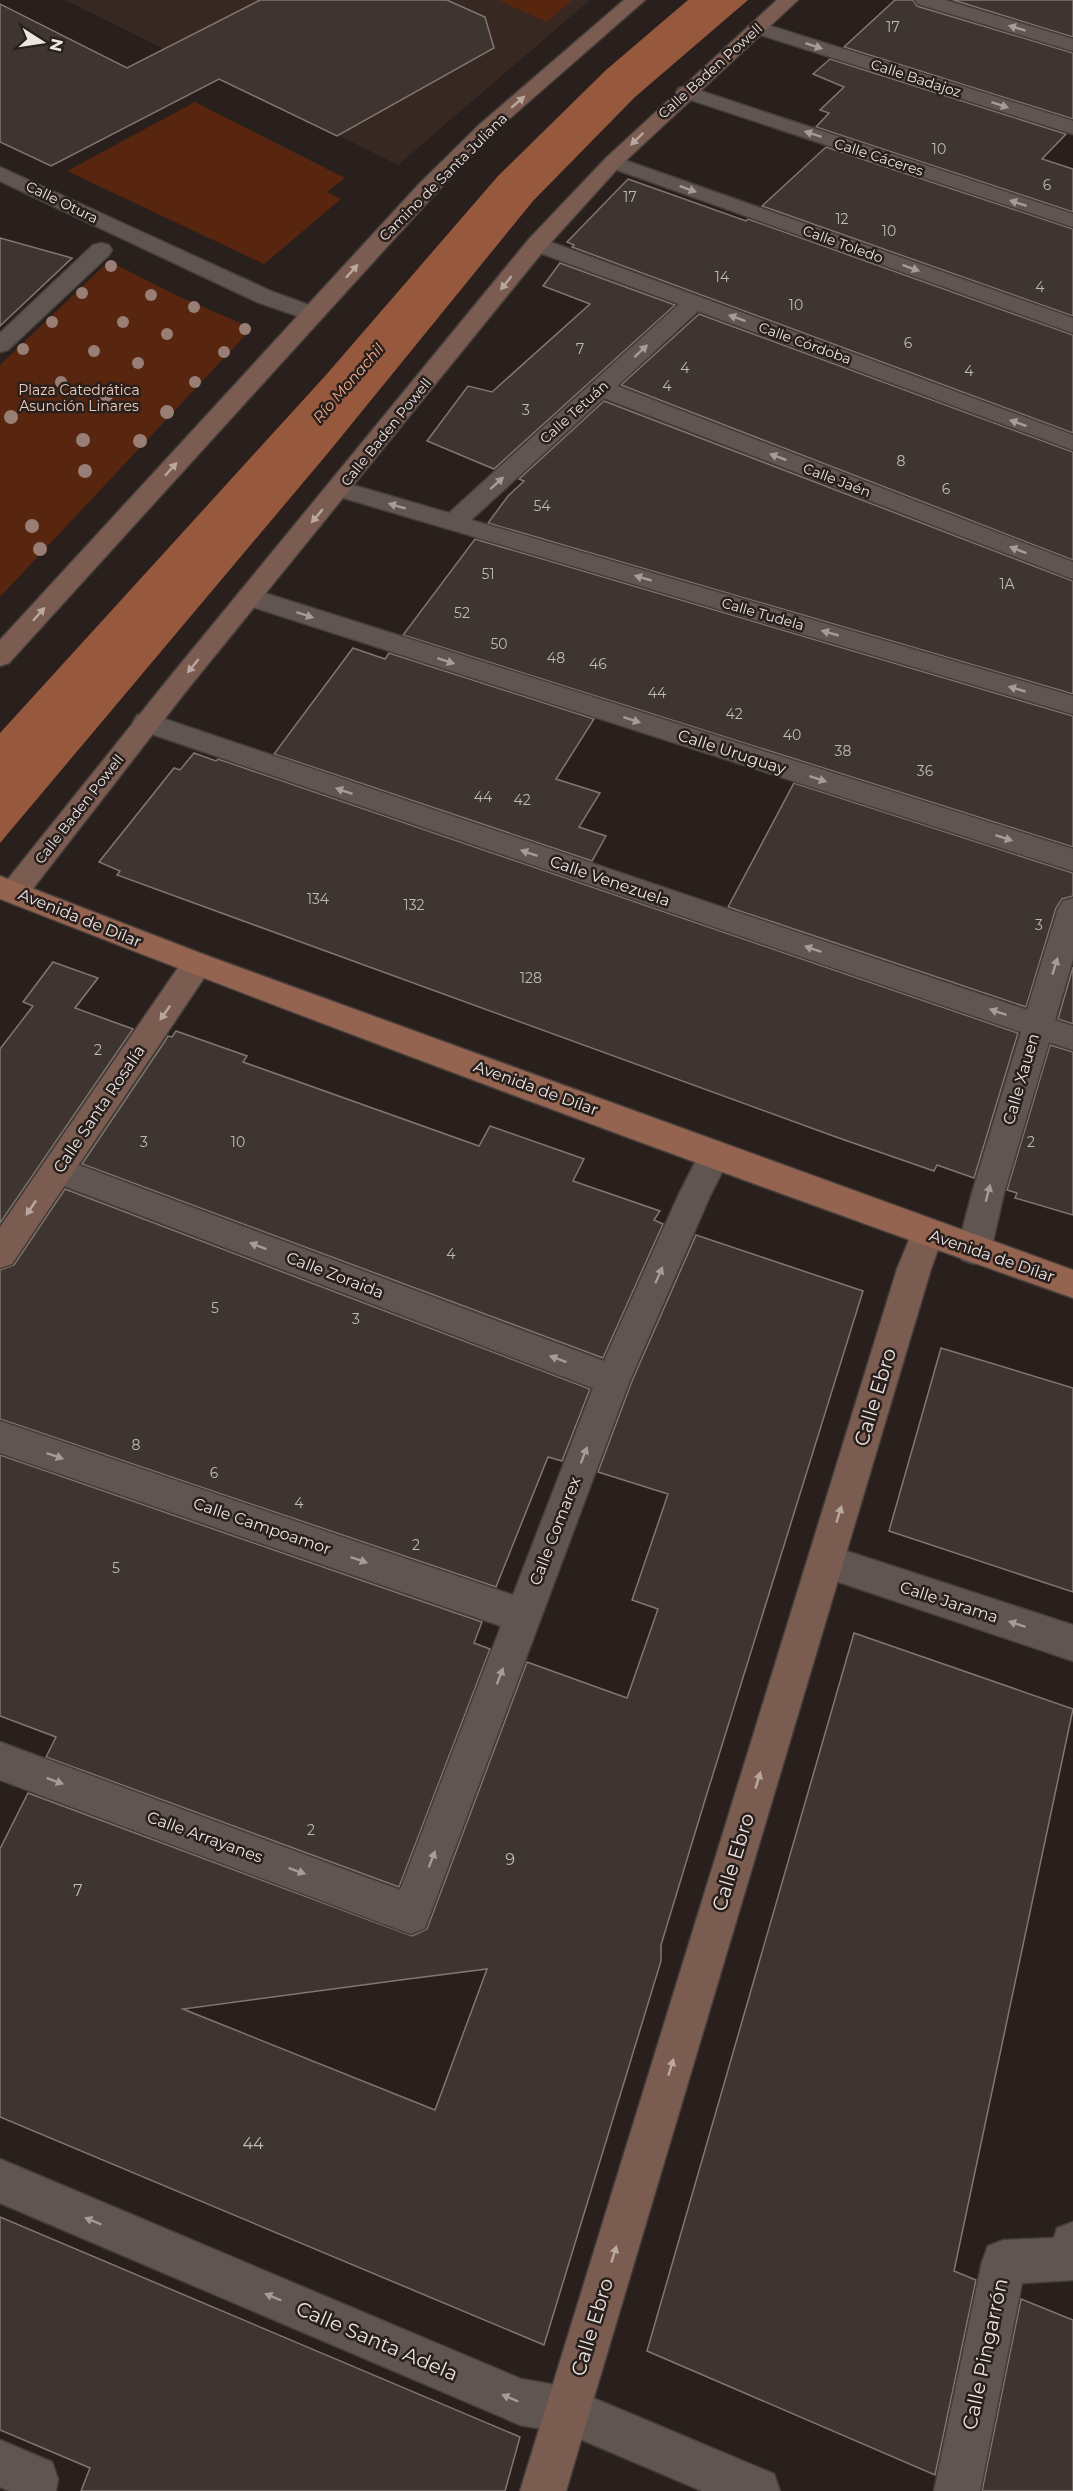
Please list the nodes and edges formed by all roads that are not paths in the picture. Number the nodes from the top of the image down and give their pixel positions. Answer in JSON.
{"nodes":[{"id":1,"x":635,"y":0,"type":"edge"},
{"id":2,"x":788,"y":0,"type":"edge"},
{"id":3,"x":925,"y":0,"type":"edge"},
{"id":4,"x":758,"y":28,"type":"junction"},
{"id":5,"x":1073,"y":45,"type":"edge"},
{"id":6,"x":686,"y":92,"type":"junction"},
{"id":7,"x":1073,"y":128,"type":"edge"},
{"id":8,"x":613,"y":162,"type":"junction"},
{"id":9,"x":0,"y":173,"type":"edge"},
{"id":10,"x":1073,"y":221,"type":"edge"},
{"id":11,"x":537,"y":244,"type":"junction"},
{"id":12,"x":101,"y":250,"type":"dead end"},
{"id":13,"x":695,"y":302,"type":"junction"},
{"id":14,"x":312,"y":314,"type":"junction"},
{"id":15,"x":1073,"y":326,"type":"edge"},
{"id":16,"x":0,"y":345,"type":"edge"},
{"id":17,"x":601,"y":388,"type":"junction"},
{"id":18,"x":1073,"y":443,"type":"edge"},
{"id":19,"x":339,"y":489,"type":"junction"},
{"id":20,"x":454,"y":522,"type":"junction"},
{"id":21,"x":1073,"y":571,"type":"edge"},
{"id":22,"x":249,"y":597,"type":"junction"},
{"id":23,"x":0,"y":657,"type":"edge"},
{"id":24,"x":1073,"y":705,"type":"edge"},
{"id":25,"x":147,"y":722,"type":"junction"},
{"id":26,"x":1073,"y":860,"type":"edge"},
{"id":27,"x":7,"y":890,"type":"edge"},
{"id":28,"x":1073,"y":909,"type":"edge"},
{"id":29,"x":197,"y":964,"type":"junction"},
{"id":30,"x":1036,"y":1026,"type":"junction"},
{"id":31,"x":1073,"y":1038,"type":"edge"},
{"id":32,"x":715,"y":1154,"type":"junction"},
{"id":33,"x":57,"y":1170,"type":"junction"},
{"id":34,"x":927,"y":1233,"type":"junction"},
{"id":35,"x":974,"y":1250,"type":"junction"},
{"id":36,"x":0,"y":1254,"type":"edge"},
{"id":37,"x":1073,"y":1284,"type":"edge"},
{"id":38,"x":613,"y":1380,"type":"junction"},
{"id":39,"x":0,"y":1437,"type":"edge"},
{"id":40,"x":825,"y":1561,"type":"junction"},
{"id":41,"x":523,"y":1616,"type":"junction"},
{"id":42,"x":1073,"y":1643,"type":"edge"},
{"id":43,"x":0,"y":1761,"type":"edge"},
{"id":44,"x":411,"y":1914,"type":"joint"},
{"id":45,"x":0,"y":2181,"type":"edge"},
{"id":46,"x":1072,"y":2254,"type":"edge"},
{"id":47,"x":567,"y":2410,"type":"junction"},
{"id":48,"x":0,"y":2463,"type":"edge"},
{"id":49,"x":33,"y":2491,"type":"edge"},
{"id":50,"x":543,"y":2491,"type":"edge"},
{"id":51,"x":757,"y":2491,"type":"edge"},
{"id":52,"x":957,"y":2491,"type":"edge"}],
"edges":[{"from":14,"to":1,"type":"main road","name":"Camino de Santa Juliana","one_way":true},
{"from":2,"to":4,"type":"main road","name":"Calle Baden Powell"},
{"from":5,"to":3,"type":"street","one_way":true},
{"from":4,"to":6,"type":"main road","name":"Calle Baden Powell"},
{"from":4,"to":7,"type":"street","name":"Calle Badajoz","one_way":true},
{"from":6,"to":8,"type":"main road","name":"Calle Baden Powell","one_way":true},
{"from":10,"to":6,"type":"street","name":"Calle Cáceres","one_way":true},
{"from":8,"to":11,"type":"main road","name":"Calle Baden Powell"},
{"from":8,"to":15,"type":"street","name":"Calle Toledo","one_way":true},
{"from":9,"to":14,"type":"street","name":"Calle Otura"},
{"from":11,"to":13,"type":"street","name":"Calle Córdoba"},
{"from":11,"to":19,"type":"main road","name":"Calle Baden Powell","one_way":true},
{"from":12,"to":16,"type":"street"},
{"from":17,"to":13,"type":"street","name":"Calle Tetuán","one_way":true},
{"from":18,"to":13,"type":"street","name":"Calle Córdoba","one_way":true},
{"from":23,"to":14,"type":"main road","one_way":true},
{"from":20,"to":17,"type":"street","name":"Calle Tetuán","one_way":true},
{"from":21,"to":17,"type":"street","name":"Calle Jaén","one_way":true},
{"from":20,"to":19,"type":"street","name":"Calle Tudela","one_way":true},
{"from":19,"to":22,"type":"main road","name":"Calle Baden Powell","one_way":true},
{"from":24,"to":20,"type":"street","name":"Calle Tudela","one_way":true},
{"from":22,"to":25,"type":"main road","name":"Calle Baden Powell","one_way":true},
{"from":22,"to":26,"type":"street","name":"Calle Uruguay","one_way":true},
{"from":25,"to":27,"type":"main road","name":"Calle Baden Powell"},
{"from":30,"to":25,"type":"street","name":"Calle Venezuela","one_way":true},
{"from":27,"to":29,"type":"main road","name":"Avenida de Dílar"},
{"from":30,"to":28,"type":"street","name":"Calle Xauen","one_way":true},
{"from":29,"to":32,"type":"main road","name":"Avenida de Dílar"},
{"from":29,"to":33,"type":"main road","name":"Calle Santa Rosalía","one_way":true},
{"from":30,"to":31,"type":"street","name":"Calle Venezuela"},
{"from":35,"to":30,"type":"street","name":"Calle Xauen","one_way":true},
{"from":32,"to":34,"type":"main road","name":"Avenida de Dílar"},
{"from":38,"to":32,"type":"street","name":"Calle Comarex","one_way":true},
{"from":33,"to":36,"type":"main road","name":"Calle Santa Rosalía","one_way":true},
{"from":38,"to":33,"type":"street","name":"Calle Zoraida","one_way":true},
{"from":34,"to":35,"type":"main road","name":"Avenida de Dílar"},
{"from":40,"to":34,"type":"main road","name":"Calle Ebro","one_way":true},
{"from":35,"to":37,"type":"main road","name":"Avenida de Dílar"},
{"from":41,"to":38,"type":"street","name":"Calle Comarex","one_way":true},
{"from":39,"to":41,"type":"street","name":"Calle Campoamor","one_way":true},
{"from":42,"to":40,"type":"street","name":"Calle Jarama","one_way":true},
{"from":47,"to":40,"type":"main road","name":"Calle Ebro","one_way":true},
{"from":44,"to":41,"type":"street","name":"Calle Comarex","one_way":true},
{"from":43,"to":44,"type":"street","name":"Calle Arrayanes","one_way":true},
{"from":47,"to":45,"type":"street","name":"Calle Santa Adela","one_way":true},
{"from":46,"to":52,"type":"street","name":"Calle Pingarrón"},
{"from":47,"to":50,"type":"main road","name":"Calle Ebro"},
{"from":47,"to":51,"type":"street","name":"Calle Santa Adela"},
{"from":48,"to":49,"type":"street"}]}
